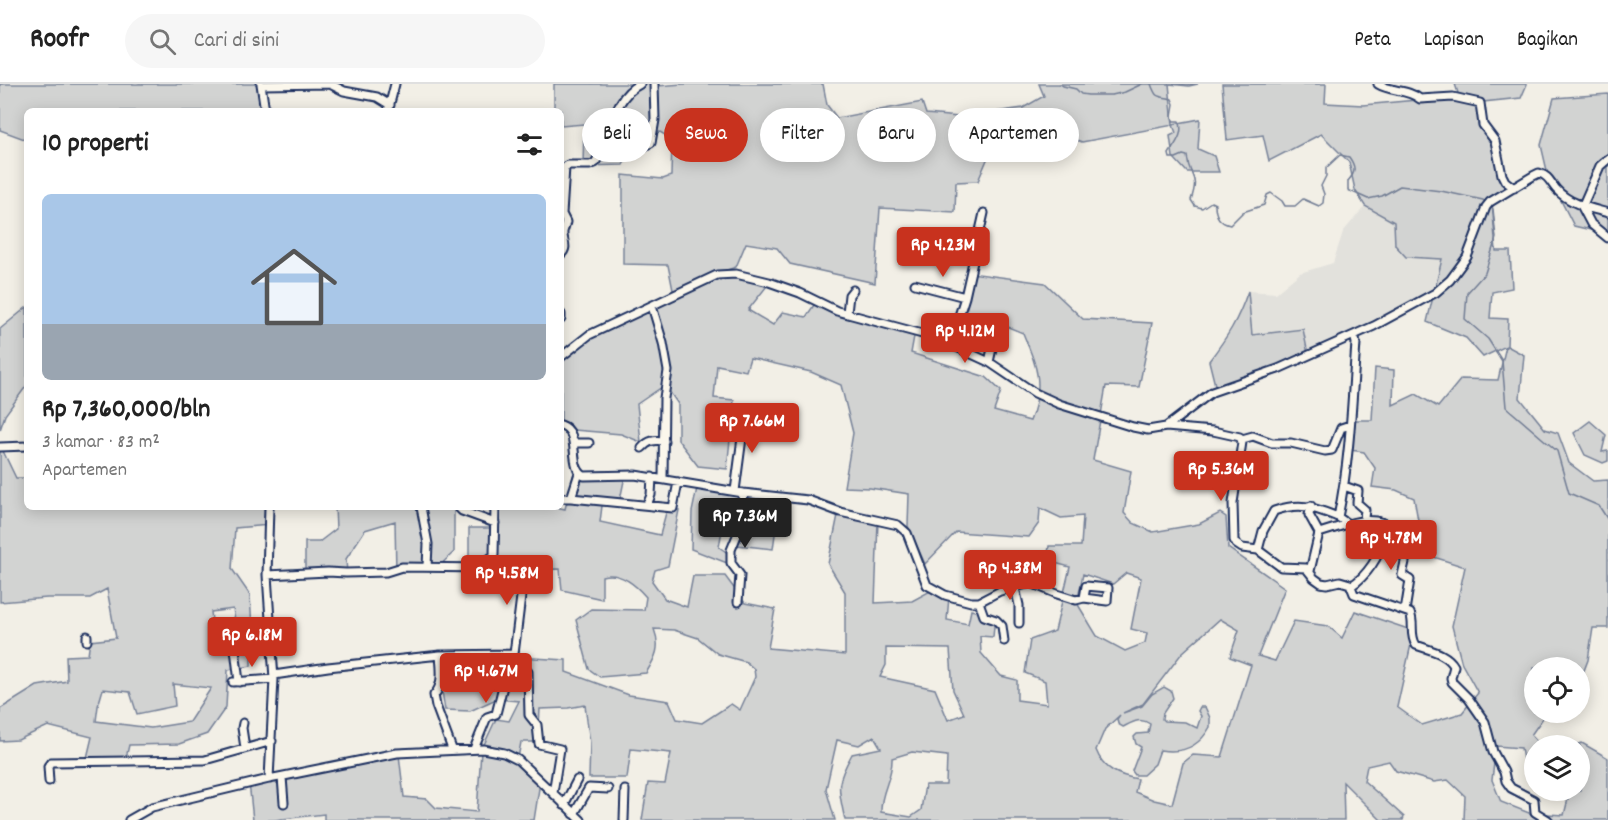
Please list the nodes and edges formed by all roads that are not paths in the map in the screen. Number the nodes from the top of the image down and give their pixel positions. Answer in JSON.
{"nodes":[{"id":1,"x":395,"y":84,"type":"edge"},
{"id":2,"x":640,"y":84,"type":"edge"},
{"id":3,"x":654,"y":84,"type":"edge"},
{"id":4,"x":1378,"y":84,"type":"edge"},
{"id":5,"x":261,"y":85,"type":"edge"},
{"id":6,"x":265,"y":108,"type":"edge"},
{"id":7,"x":389,"y":108,"type":"edge"},
{"id":8,"x":618,"y":108,"type":"edge"},
{"id":9,"x":652,"y":137,"type":"edge"},
{"id":10,"x":1608,"y":159,"type":"edge"},
{"id":11,"x":596,"y":162,"type":"edge"},
{"id":12,"x":564,"y":186,"type":"edge"},
{"id":13,"x":1514,"y":188,"type":"junction"},
{"id":14,"x":1582,"y":207,"type":"junction"},
{"id":15,"x":984,"y":213,"type":"dead end"},
{"id":16,"x":1608,"y":213,"type":"edge"},
{"id":17,"x":1608,"y":238,"type":"edge"},
{"id":18,"x":915,"y":284,"type":"dead end"},
{"id":19,"x":853,"y":290,"type":"dead end"},
{"id":20,"x":965,"y":297,"type":"junction"},
{"id":21,"x":652,"y":306,"type":"junction"},
{"id":22,"x":847,"y":313,"type":"junction"},
{"id":23,"x":997,"y":326,"type":"dead end"},
{"id":24,"x":1354,"y":335,"type":"junction"},
{"id":25,"x":950,"y":344,"type":"junction"},
{"id":26,"x":564,"y":355,"type":"edge"},
{"id":27,"x":989,"y":362,"type":"junction"},
{"id":28,"x":745,"y":414,"type":"dead end"},
{"id":29,"x":1350,"y":425,"type":"junction"},
{"id":30,"x":564,"y":426,"type":"edge"},
{"id":31,"x":1166,"y":427,"type":"junction"},
{"id":32,"x":1242,"y":439,"type":"junction"},
{"id":33,"x":564,"y":441,"type":"edge"},
{"id":34,"x":573,"y":441,"type":"junction"},
{"id":35,"x":664,"y":441,"type":"junction"},
{"id":36,"x":589,"y":443,"type":"dead end"},
{"id":37,"x":24,"y":446,"type":"edge"},
{"id":38,"x":0,"y":447,"type":"edge"},
{"id":39,"x":642,"y":448,"type":"dead end"},
{"id":40,"x":579,"y":473,"type":"junction"},
{"id":41,"x":652,"y":477,"type":"junction"},
{"id":42,"x":663,"y":478,"type":"junction"},
{"id":43,"x":678,"y":482,"type":"junction"},
{"id":44,"x":1344,"y":486,"type":"junction"},
{"id":45,"x":739,"y":492,"type":"junction"},
{"id":46,"x":564,"y":498,"type":"edge"},
{"id":47,"x":571,"y":498,"type":"junction"},
{"id":48,"x":647,"y":505,"type":"junction"},
{"id":49,"x":1311,"y":506,"type":"junction"},
{"id":50,"x":269,"y":510,"type":"edge"},
{"id":51,"x":422,"y":510,"type":"edge"},
{"id":52,"x":461,"y":510,"type":"edge"},
{"id":53,"x":495,"y":510,"type":"edge"},
{"id":54,"x":1338,"y":517,"type":"junction"},
{"id":55,"x":1363,"y":519,"type":"junction"},
{"id":56,"x":495,"y":524,"type":"junction"},
{"id":57,"x":1348,"y":524,"type":"junction"},
{"id":58,"x":1319,"y":533,"type":"junction"},
{"id":59,"x":1258,"y":550,"type":"junction"},
{"id":60,"x":427,"y":567,"type":"junction"},
{"id":61,"x":488,"y":568,"type":"junction"},
{"id":62,"x":1310,"y":571,"type":"junction"},
{"id":63,"x":267,"y":575,"type":"junction"},
{"id":64,"x":1352,"y":586,"type":"junction"},
{"id":65,"x":1015,"y":588,"type":"junction"},
{"id":66,"x":1084,"y":598,"type":"dead end"},
{"id":67,"x":738,"y":602,"type":"dead end"},
{"id":68,"x":979,"y":602,"type":"junction"},
{"id":69,"x":1405,"y":611,"type":"junction"},
{"id":70,"x":1019,"y":623,"type":"dead end"},
{"id":71,"x":227,"y":629,"type":"dead end"},
{"id":72,"x":1004,"y":641,"type":"dead end"},
{"id":73,"x":514,"y":654,"type":"junction"},
{"id":74,"x":440,"y":655,"type":"junction"},
{"id":75,"x":518,"y":667,"type":"junction"},
{"id":76,"x":274,"y":677,"type":"junction"},
{"id":77,"x":243,"y":723,"type":"dead end"},
{"id":78,"x":272,"y":741,"type":"junction"},
{"id":79,"x":245,"y":748,"type":"junction"},
{"id":80,"x":452,"y":749,"type":"junction"},
{"id":81,"x":474,"y":749,"type":"junction"},
{"id":82,"x":282,"y":777,"type":"junction"},
{"id":83,"x":269,"y":779,"type":"junction"},
{"id":84,"x":576,"y":780,"type":"dead end"},
{"id":85,"x":49,"y":781,"type":"dead end"},
{"id":86,"x":608,"y":789,"type":"dead end"},
{"id":87,"x":625,"y":790,"type":"dead end"},
{"id":88,"x":554,"y":793,"type":"junction"},
{"id":89,"x":284,"y":803,"type":"dead end"},
{"id":90,"x":564,"y":805,"type":"junction"},
{"id":91,"x":574,"y":814,"type":"junction"},
{"id":92,"x":129,"y":820,"type":"edge"},
{"id":93,"x":581,"y":820,"type":"edge"},
{"id":94,"x":624,"y":820,"type":"edge"},
{"id":95,"x":1548,"y":820,"type":"edge"}],
"edges":[{"from":1,"to":7,"type":"street"},
{"from":2,"to":8,"type":"street"},
{"from":3,"to":9,"type":"street"},
{"from":4,"to":13,"type":"street"},
{"from":5,"to":6,"type":"street"},
{"from":5,"to":7,"type":"street"},
{"from":10,"to":14,"type":"street"},
{"from":11,"to":12,"type":"street"},
{"from":13,"to":14,"type":"street"},
{"from":13,"to":24,"type":"street"},
{"from":14,"to":16,"type":"street"},
{"from":14,"to":17,"type":"street"},
{"from":15,"to":20,"type":"street"},
{"from":18,"to":20,"type":"street"},
{"from":19,"to":22,"type":"street"},
{"from":20,"to":25,"type":"street"},
{"from":21,"to":22,"type":"street"},
{"from":21,"to":26,"type":"street"},
{"from":21,"to":35,"type":"street"},
{"from":22,"to":25,"type":"street"},
{"from":23,"to":27,"type":"street"},
{"from":24,"to":29,"type":"street"},
{"from":24,"to":31,"type":"street"},
{"from":25,"to":27,"type":"street"},
{"from":27,"to":31,"type":"street"},
{"from":28,"to":45,"type":"street"},
{"from":29,"to":32,"type":"street"},
{"from":29,"to":44,"type":"street"},
{"from":30,"to":34,"type":"street"},
{"from":31,"to":32,"type":"street"},
{"from":32,"to":59,"type":"street"},
{"from":33,"to":34,"type":"street"},
{"from":34,"to":36,"type":"street"},
{"from":34,"to":40,"type":"street"},
{"from":35,"to":39,"type":"street"},
{"from":35,"to":42,"type":"street"},
{"from":37,"to":38,"type":"street"},
{"from":40,"to":41,"type":"street"},
{"from":40,"to":47,"type":"street"},
{"from":41,"to":42,"type":"street"},
{"from":41,"to":48,"type":"street"},
{"from":42,"to":43,"type":"street"},
{"from":43,"to":45,"type":"street"},
{"from":43,"to":48,"type":"street"},
{"from":44,"to":54,"type":"street"},
{"from":44,"to":55,"type":"street"},
{"from":45,"to":67,"type":"street"},
{"from":45,"to":68,"type":"street"},
{"from":46,"to":47,"type":"street"},
{"from":47,"to":48,"type":"street"},
{"from":49,"to":54,"type":"street"},
{"from":49,"to":58,"type":"street"},
{"from":49,"to":59,"type":"street"},
{"from":50,"to":63,"type":"street"},
{"from":51,"to":60,"type":"street"},
{"from":52,"to":56,"type":"street"},
{"from":53,"to":56,"type":"street"},
{"from":54,"to":57,"type":"street"},
{"from":55,"to":57,"type":"street"},
{"from":55,"to":64,"type":"street"},
{"from":55,"to":69,"type":"street"},
{"from":56,"to":61,"type":"street"},
{"from":57,"to":58,"type":"street"},
{"from":58,"to":62,"type":"street"},
{"from":59,"to":62,"type":"street"},
{"from":60,"to":61,"type":"street"},
{"from":60,"to":63,"type":"street"},
{"from":61,"to":73,"type":"street"},
{"from":62,"to":64,"type":"street"},
{"from":63,"to":76,"type":"street"},
{"from":64,"to":69,"type":"street"},
{"from":65,"to":66,"type":"street"},
{"from":65,"to":68,"type":"street"},
{"from":65,"to":70,"type":"street"},
{"from":68,"to":72,"type":"street"},
{"from":69,"to":95,"type":"street"},
{"from":71,"to":76,"type":"street"},
{"from":73,"to":74,"type":"street"},
{"from":73,"to":75,"type":"street"},
{"from":74,"to":76,"type":"street"},
{"from":74,"to":80,"type":"street"},
{"from":75,"to":81,"type":"street"},
{"from":75,"to":88,"type":"street"},
{"from":76,"to":78,"type":"street"},
{"from":77,"to":79,"type":"street"},
{"from":78,"to":79,"type":"street"},
{"from":78,"to":83,"type":"street"},
{"from":79,"to":85,"type":"street"},
{"from":80,"to":81,"type":"street"},
{"from":80,"to":82,"type":"street"},
{"from":81,"to":88,"type":"street"},
{"from":82,"to":83,"type":"street"},
{"from":82,"to":89,"type":"street"},
{"from":83,"to":92,"type":"street"},
{"from":84,"to":90,"type":"street"},
{"from":86,"to":91,"type":"street"},
{"from":87,"to":94,"type":"street"},
{"from":88,"to":90,"type":"street"},
{"from":90,"to":91,"type":"street"},
{"from":91,"to":93,"type":"street"}]}
